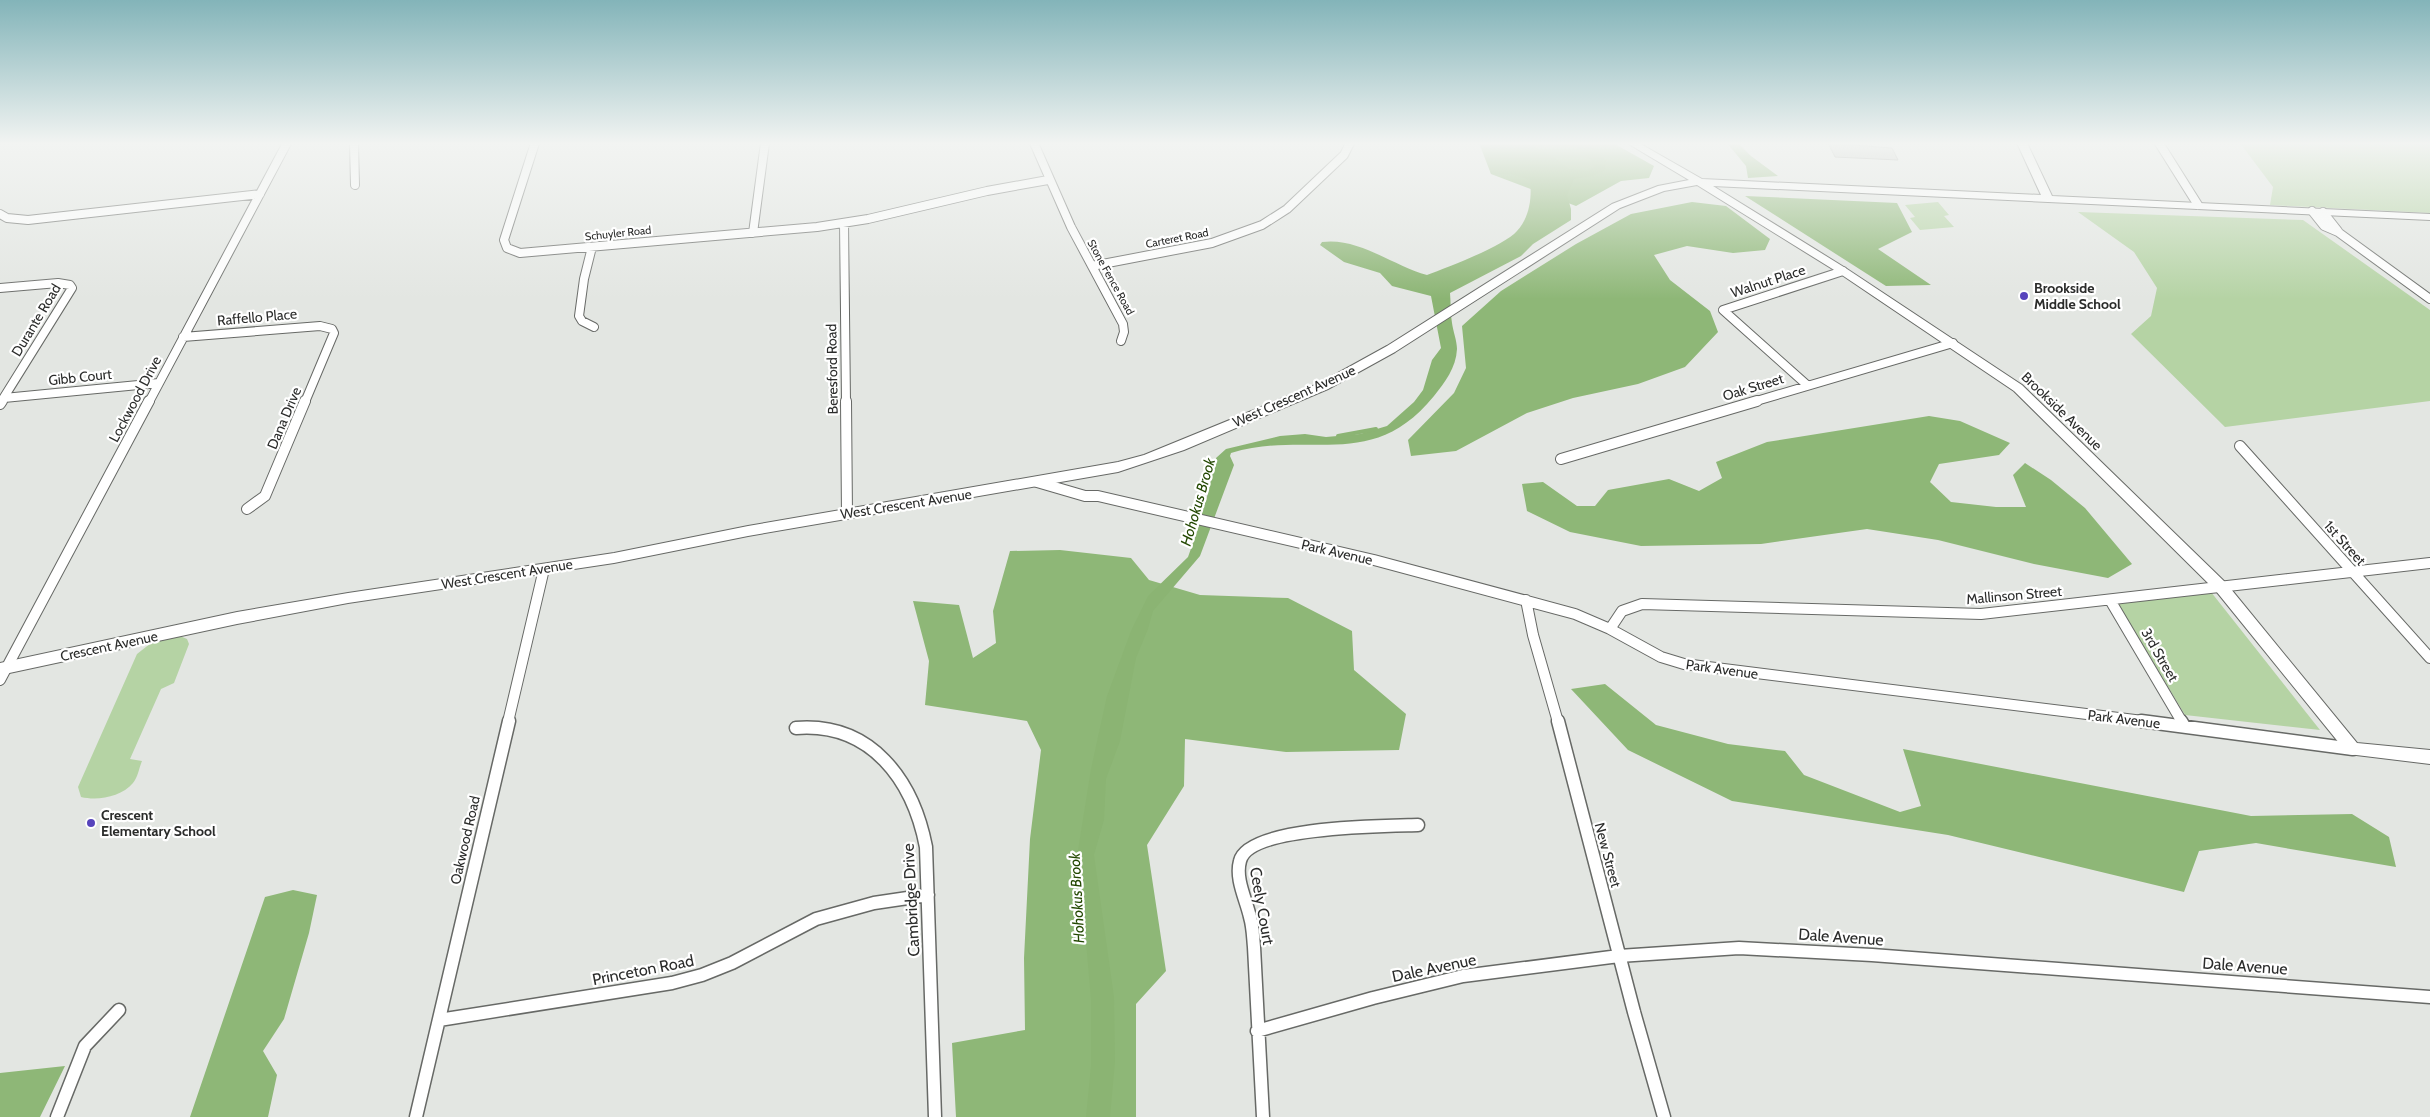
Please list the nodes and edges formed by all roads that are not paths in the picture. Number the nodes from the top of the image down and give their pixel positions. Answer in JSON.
{"nodes":[{"id":1,"x":250,"y":195,"type":"edge"},
{"id":2,"x":259,"y":195,"type":"edge"},
{"id":3,"x":518,"y":195,"type":"edge"},
{"id":4,"x":759,"y":195,"type":"edge"},
{"id":5,"x":976,"y":195,"type":"edge"},
{"id":6,"x":1056,"y":195,"type":"edge"},
{"id":7,"x":1301,"y":195,"type":"edge"},
{"id":8,"x":1644,"y":195,"type":"edge"},
{"id":9,"x":1722,"y":195,"type":"edge"},
{"id":10,"x":1731,"y":195,"type":"edge"},
{"id":11,"x":1968,"y":195,"type":"edge"},
{"id":12,"x":2046,"y":195,"type":"edge"},
{"id":13,"x":2192,"y":195,"type":"edge"},
{"id":14,"x":2048,"y":199,"type":"junction"},
{"id":15,"x":1734,"y":202,"type":"junction"},
{"id":16,"x":2198,"y":205,"type":"junction"},
{"id":17,"x":2318,"y":212,"type":"junction"},
{"id":18,"x":0,"y":214,"type":"edge"},
{"id":19,"x":2430,"y":217,"type":"edge"},
{"id":20,"x":844,"y":223,"type":"junction"},
{"id":21,"x":754,"y":233,"type":"junction"},
{"id":22,"x":592,"y":247,"type":"junction"},
{"id":23,"x":1092,"y":266,"type":"junction"},
{"id":24,"x":1843,"y":271,"type":"junction"},
{"id":25,"x":0,"y":288,"type":"edge"},
{"id":26,"x":2430,"y":299,"type":"edge"},
{"id":27,"x":594,"y":327,"type":"dead end"},
{"id":28,"x":332,"y":329,"type":"joint"},
{"id":29,"x":183,"y":337,"type":"junction"},
{"id":30,"x":1121,"y":340,"type":"dead end"},
{"id":31,"x":1954,"y":344,"type":"junction"},
{"id":32,"x":159,"y":383,"type":"junction"},
{"id":33,"x":1807,"y":385,"type":"junction"},
{"id":34,"x":2,"y":401,"type":"edge"},
{"id":35,"x":2240,"y":446,"type":"dead end"},
{"id":36,"x":1561,"y":459,"type":"dead end"},
{"id":37,"x":1037,"y":482,"type":"junction"},
{"id":38,"x":247,"y":509,"type":"dead end"},
{"id":39,"x":847,"y":514,"type":"junction"},
{"id":40,"x":2430,"y":563,"type":"edge"},
{"id":41,"x":544,"y":569,"type":"junction"},
{"id":42,"x":2352,"y":572,"type":"junction"},
{"id":43,"x":2221,"y":587,"type":"junction"},
{"id":44,"x":1526,"y":600,"type":"junction"},
{"id":45,"x":2110,"y":600,"type":"junction"},
{"id":46,"x":217,"y":622,"type":"joint"},
{"id":47,"x":1610,"y":630,"type":"junction"},
{"id":48,"x":2430,"y":658,"type":"edge"},
{"id":49,"x":2,"y":672,"type":"edge"},
{"id":50,"x":2184,"y":726,"type":"junction"},
{"id":51,"x":796,"y":728,"type":"dead end"},
{"id":52,"x":2353,"y":749,"type":"junction"},
{"id":53,"x":2430,"y":757,"type":"edge"},
{"id":54,"x":1418,"y":824,"type":"dead end"},
{"id":55,"x":928,"y":895,"type":"junction"},
{"id":56,"x":1619,"y":956,"type":"junction"},
{"id":57,"x":2430,"y":996,"type":"edge"},
{"id":58,"x":119,"y":1010,"type":"dead end"},
{"id":59,"x":439,"y":1020,"type":"junction"},
{"id":60,"x":1257,"y":1031,"type":"junction"},
{"id":61,"x":57,"y":1117,"type":"edge"},
{"id":62,"x":416,"y":1117,"type":"edge"},
{"id":63,"x":935,"y":1117,"type":"edge"},
{"id":64,"x":1263,"y":1117,"type":"edge"},
{"id":65,"x":1664,"y":1117,"type":"edge"}],
"edges":[{"from":1,"to":18,"type":"street"},
{"from":2,"to":29,"type":"street","name":"Lockwood Drive"},
{"from":3,"to":22,"type":"street","name":"Schuyler Road"},
{"from":4,"to":21,"type":"street"},
{"from":5,"to":20,"type":"street","name":"Schuyler Road"},
{"from":6,"to":23,"type":"street","name":"Stone Fence Road"},
{"from":7,"to":23,"type":"street","name":"Carteret Road"},
{"from":8,"to":37,"type":"main road","name":"West Crescent Avenue"},
{"from":9,"to":15,"type":"main road","name":"Brookside Avenue"},
{"from":10,"to":15,"type":"main road"},
{"from":11,"to":14,"type":"main road","name":"West Crescent Avenue"},
{"from":12,"to":14,"type":"main road"},
{"from":13,"to":16,"type":"street"},
{"from":14,"to":16,"type":"main road","name":"West Crescent Avenue"},
{"from":15,"to":24,"type":"main road","name":"Brookside Avenue"},
{"from":16,"to":17,"type":"main road","name":"West Crescent Avenue"},
{"from":17,"to":19,"type":"main road","name":"West Crescent Avenue"},
{"from":17,"to":26,"type":"street"},
{"from":20,"to":21,"type":"street","name":"Schuyler Road"},
{"from":20,"to":39,"type":"street","name":"Beresford Road"},
{"from":21,"to":22,"type":"street","name":"Schuyler Road"},
{"from":22,"to":27,"type":"street"},
{"from":23,"to":30,"type":"street","name":"Stone Fence Road"},
{"from":24,"to":31,"type":"main road","name":"Brookside Avenue"},
{"from":24,"to":33,"type":"street","name":"Walnut Place"},
{"from":25,"to":34,"type":"street","name":"Durante Road"},
{"from":28,"to":29,"type":"street","name":"Raffello Place"},
{"from":28,"to":38,"type":"street","name":"Dana Drive"},
{"from":29,"to":32,"type":"street","name":"Lockwood Drive"},
{"from":31,"to":33,"type":"street","name":"Oak Street"},
{"from":31,"to":43,"type":"main road","name":"Brookside Avenue"},
{"from":32,"to":34,"type":"street","name":"Gibb Court"},
{"from":32,"to":49,"type":"street","name":"Lockwood Drive"},
{"from":33,"to":36,"type":"street","name":"Oak Street"},
{"from":35,"to":42,"type":"street","name":"1st Street"},
{"from":37,"to":39,"type":"main road","name":"West Crescent Avenue"},
{"from":37,"to":44,"type":"street","name":"Park Avenue"},
{"from":39,"to":41,"type":"main road","name":"West Crescent Avenue"},
{"from":40,"to":42,"type":"street","name":"Mallinson Street"},
{"from":41,"to":46,"type":"main road","name":"West Crescent Avenue"},
{"from":41,"to":59,"type":"street","name":"Oakwood Road"},
{"from":42,"to":43,"type":"street","name":"Mallinson Street"},
{"from":42,"to":48,"type":"street","name":"1st Street"},
{"from":43,"to":45,"type":"street","name":"Mallinson Street"},
{"from":43,"to":52,"type":"main road","name":"Brookside Avenue"},
{"from":44,"to":47,"type":"street","name":"Park Avenue"},
{"from":44,"to":56,"type":"street","name":"New Street"},
{"from":45,"to":47,"type":"street","name":"Mallinson Street"},
{"from":45,"to":50,"type":"street","name":"3rd Street"},
{"from":46,"to":49,"type":"main road","name":"Crescent Avenue"},
{"from":47,"to":50,"type":"street","name":"Park Avenue"},
{"from":50,"to":52,"type":"street","name":"Park Avenue"},
{"from":51,"to":55,"type":"street","name":"Cambridge Drive"},
{"from":52,"to":53,"type":"main road","name":"Park Avenue"},
{"from":54,"to":60,"type":"street","name":"Ceely Court"},
{"from":55,"to":59,"type":"street","name":"Princeton Road"},
{"from":55,"to":63,"type":"street","name":"Cambridge Drive"},
{"from":56,"to":57,"type":"street","name":"Dale Avenue"},
{"from":56,"to":60,"type":"street","name":"Dale Avenue"},
{"from":56,"to":65,"type":"street","name":"New Street"},
{"from":58,"to":61,"type":"street"},
{"from":59,"to":62,"type":"street","name":"Oakwood Road"},
{"from":60,"to":64,"type":"street","name":"Ceely Court"}]}
